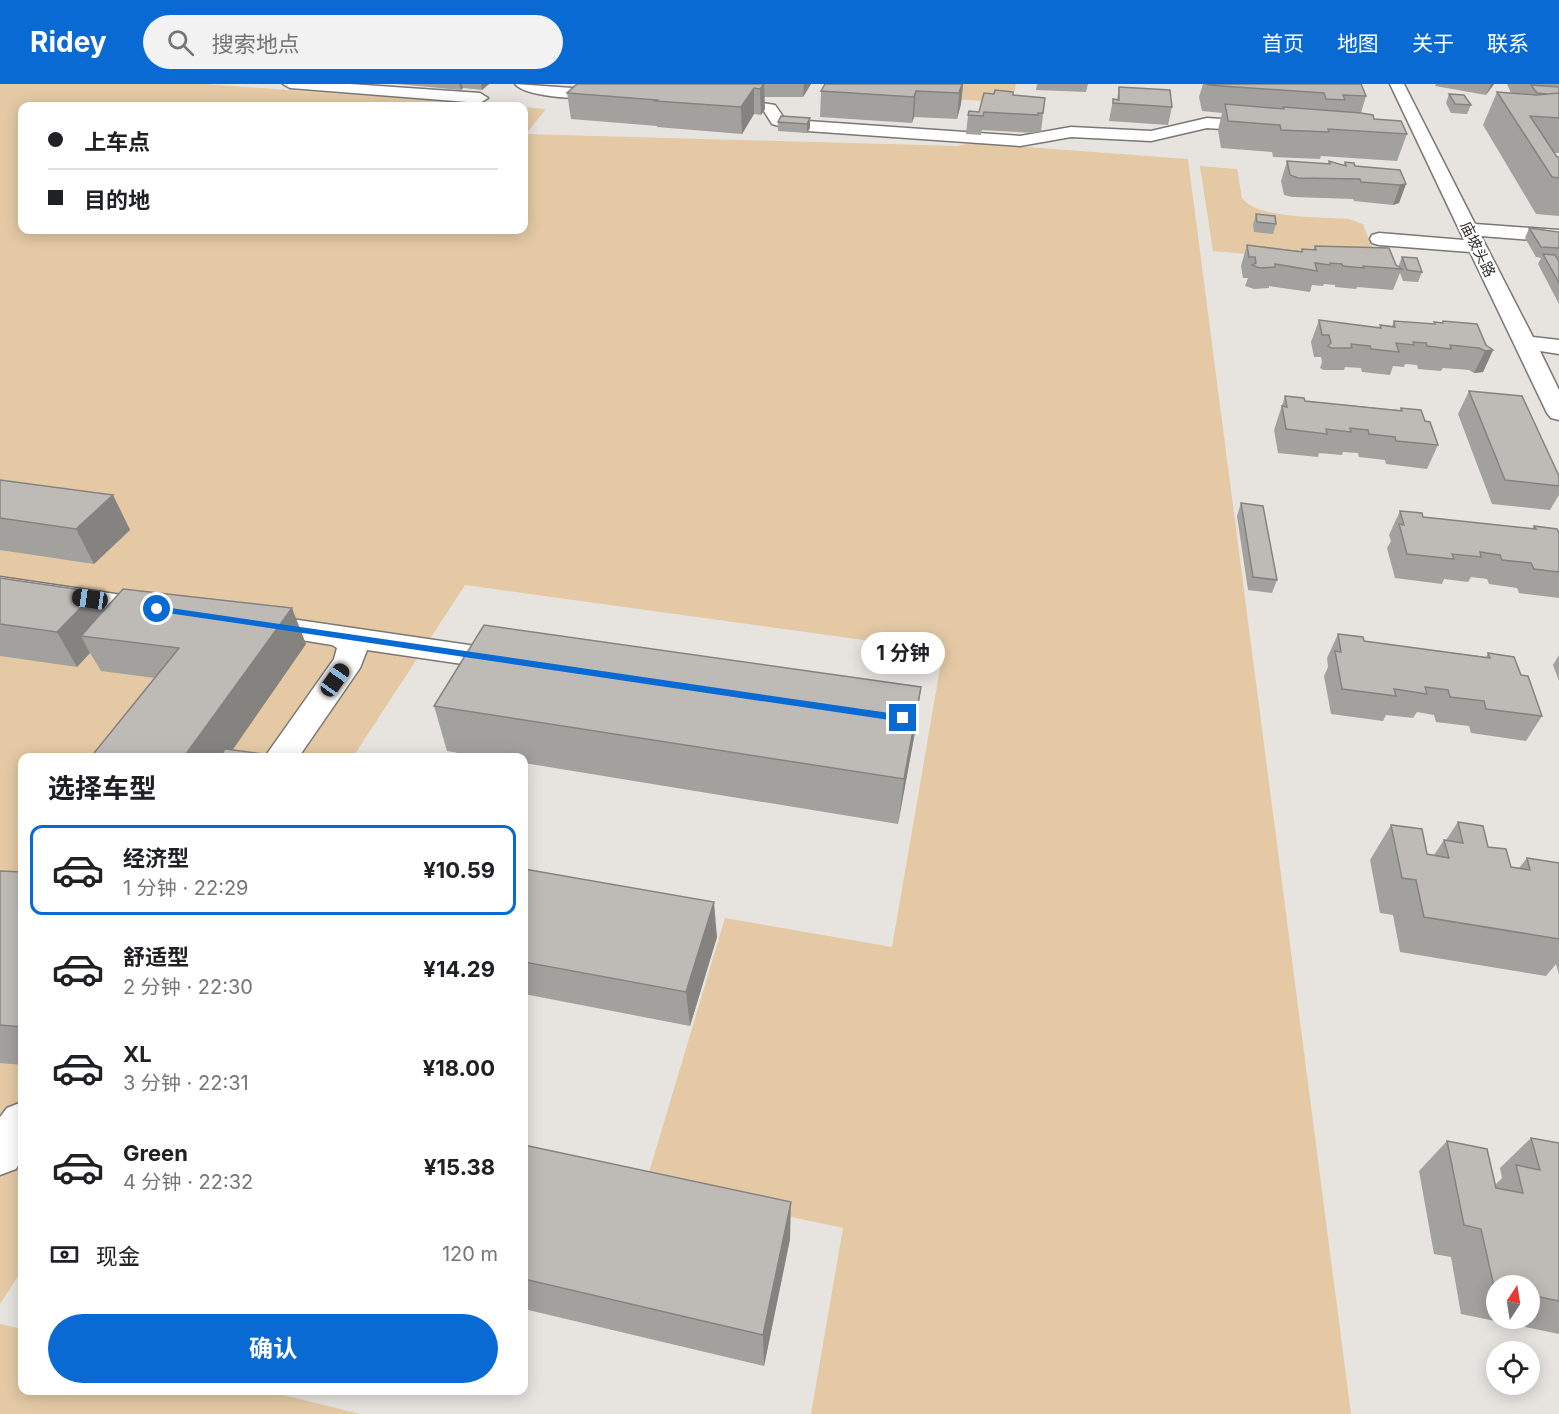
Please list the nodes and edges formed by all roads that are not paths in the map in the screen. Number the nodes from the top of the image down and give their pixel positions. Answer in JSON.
{"nodes":[{"id":1,"x":290,"y":84,"type":"edge"},
{"id":2,"x":522,"y":84,"type":"edge"},
{"id":3,"x":1397,"y":84,"type":"edge"},
{"id":4,"x":636,"y":96,"type":"edge"},
{"id":5,"x":480,"y":98,"type":"dead end"},
{"id":6,"x":707,"y":101,"type":"edge"},
{"id":7,"x":1277,"y":128,"type":"edge"},
{"id":8,"x":1468,"y":229,"type":"junction"},
{"id":9,"x":1559,"y":236,"type":"edge"},
{"id":10,"x":1379,"y":239,"type":"dead end"},
{"id":11,"x":1477,"y":247,"type":"junction"},
{"id":12,"x":1525,"y":344,"type":"junction"},
{"id":13,"x":1559,"y":347,"type":"edge"},
{"id":14,"x":1559,"y":413,"type":"edge"},
{"id":15,"x":0,"y":586,"type":"edge"},
{"id":16,"x":187,"y":614,"type":"edge"},
{"id":17,"x":234,"y":620,"type":"edge"},
{"id":18,"x":340,"y":636,"type":"junction"},
{"id":19,"x":541,"y":665,"type":"edge"},
{"id":20,"x":283,"y":753,"type":"edge"},
{"id":21,"x":18,"y":1128,"type":"edge"},
{"id":22,"x":0,"y":1154,"type":"edge"}],
"edges":[{"from":1,"to":5,"type":"street"},
{"from":2,"to":4,"type":"street"},
{"from":3,"to":8,"type":"street","name":"庙坡头路"},
{"from":6,"to":7,"type":"street"},
{"from":8,"to":9,"type":"street"},
{"from":8,"to":11,"type":"street","name":"庙坡头路"},
{"from":10,"to":11,"type":"street"},
{"from":11,"to":12,"type":"street","name":"庙坡头路"},
{"from":12,"to":13,"type":"street"},
{"from":12,"to":14,"type":"street","name":"庙坡头路"},
{"from":15,"to":16,"type":"street"},
{"from":17,"to":18,"type":"street"},
{"from":18,"to":19,"type":"street"},
{"from":18,"to":20,"type":"street"},
{"from":21,"to":22,"type":"street"}]}
